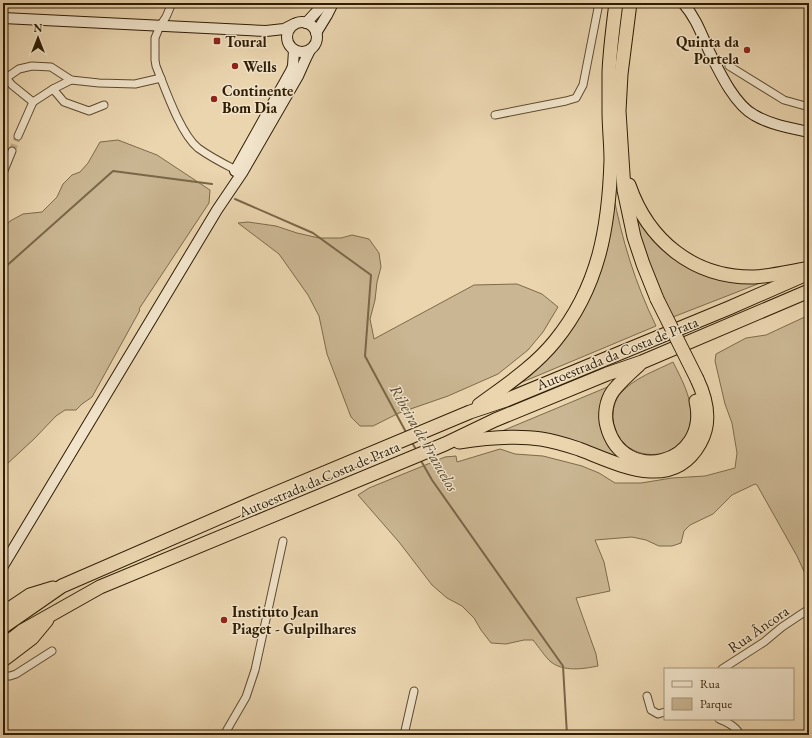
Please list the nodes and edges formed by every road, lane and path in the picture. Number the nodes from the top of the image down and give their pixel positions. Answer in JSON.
{"nodes":[{"id":1,"x":172,"y":3,"type":"edge"},
{"id":2,"x":323,"y":3,"type":"edge"},
{"id":3,"x":332,"y":3,"type":"edge"},
{"id":4,"x":599,"y":3,"type":"edge"},
{"id":5,"x":616,"y":3,"type":"edge"},
{"id":6,"x":630,"y":3,"type":"edge"},
{"id":7,"x":683,"y":3,"type":"edge"},
{"id":8,"x":3,"y":18,"type":"edge"},
{"id":9,"x":306,"y":23,"type":"junction"},
{"id":10,"x":294,"y":24,"type":"junction"},
{"id":11,"x":160,"y":26,"type":"junction"},
{"id":12,"x":266,"y":30,"type":"junction"},
{"id":13,"x":316,"y":33,"type":"junction"},
{"id":14,"x":287,"y":41,"type":"junction"},
{"id":15,"x":294,"y":50,"type":"junction"},
{"id":16,"x":310,"y":50,"type":"junction"},
{"id":17,"x":729,"y":66,"type":"dead end"},
{"id":18,"x":5,"y":78,"type":"edge"},
{"id":19,"x":161,"y":78,"type":"junction"},
{"id":20,"x":70,"y":80,"type":"junction"},
{"id":21,"x":54,"y":89,"type":"junction"},
{"id":22,"x":33,"y":102,"type":"junction"},
{"id":23,"x":104,"y":105,"type":"dead end"},
{"id":24,"x":809,"y":107,"type":"edge"},
{"id":25,"x":495,"y":115,"type":"dead end"},
{"id":26,"x":809,"y":132,"type":"edge"},
{"id":27,"x":18,"y":136,"type":"tunnel mouth"},
{"id":28,"x":12,"y":151,"type":"tunnel mouth"},
{"id":29,"x":611,"y":159,"type":"junction"},
{"id":30,"x":236,"y":170,"type":"junction"},
{"id":31,"x":624,"y":170,"type":"junction"},
{"id":32,"x":3,"y":173,"type":"edge"},
{"id":33,"x":225,"y":197,"type":"junction"},
{"id":34,"x":809,"y":268,"type":"edge"},
{"id":35,"x":809,"y":274,"type":"edge"},
{"id":36,"x":809,"y":291,"type":"edge"},
{"id":37,"x":654,"y":300,"type":"junction"},
{"id":38,"x":642,"y":362,"type":"junction"},
{"id":39,"x":693,"y":381,"type":"junction"},
{"id":40,"x":470,"y":412,"type":"junction"},
{"id":41,"x":445,"y":444,"type":"junction"},
{"id":42,"x":283,"y":541,"type":"dead end"},
{"id":43,"x":3,"y":566,"type":"edge"},
{"id":44,"x":62,"y":586,"type":"junction"},
{"id":45,"x":809,"y":610,"type":"edge"},
{"id":46,"x":55,"y":612,"type":"junction"},
{"id":47,"x":3,"y":613,"type":"edge"},
{"id":48,"x":3,"y":627,"type":"edge"},
{"id":49,"x":3,"y":646,"type":"edge"},
{"id":50,"x":52,"y":651,"type":"dead end"},
{"id":51,"x":3,"y":660,"type":"edge"},
{"id":52,"x":724,"y":668,"type":"edge"},
{"id":53,"x":3,"y":676,"type":"edge"},
{"id":54,"x":414,"y":691,"type":"dead end"},
{"id":55,"x":647,"y":696,"type":"dead end"},
{"id":56,"x":664,"y":712,"type":"edge"},
{"id":57,"x":721,"y":720,"type":"edge"},
{"id":58,"x":224,"y":735,"type":"edge"},
{"id":59,"x":404,"y":735,"type":"edge"},
{"id":60,"x":740,"y":735,"type":"edge"}],
"edges":[{"from":1,"to":11,"type":"street"},
{"from":2,"to":9,"type":"main road"},
{"from":3,"to":13,"type":"main road"},
{"from":4,"to":25,"type":"street"},
{"from":5,"to":29,"type":"highway"},
{"from":6,"to":31,"type":"highway"},
{"from":7,"to":26,"type":"main road"},
{"from":8,"to":11,"type":"main road"},
{"from":9,"to":10,"type":"main road"},
{"from":9,"to":13,"type":"main road"},
{"from":10,"to":12,"type":"main road"},
{"from":10,"to":14,"type":"main road"},
{"from":11,"to":12,"type":"main road"},
{"from":11,"to":19,"type":"street"},
{"from":12,"to":14,"type":"main road"},
{"from":13,"to":16,"type":"main road"},
{"from":14,"to":15,"type":"main road"},
{"from":15,"to":16,"type":"main road"},
{"from":15,"to":30,"type":"main road"},
{"from":16,"to":33,"type":"main road"},
{"from":17,"to":24,"type":"street"},
{"from":18,"to":20,"type":"street"},
{"from":18,"to":22,"type":"street"},
{"from":19,"to":20,"type":"street"},
{"from":19,"to":30,"type":"street"},
{"from":20,"to":21,"type":"street"},
{"from":21,"to":22,"type":"street"},
{"from":21,"to":23,"type":"street"},
{"from":22,"to":27,"type":"street"},
{"from":28,"to":32,"type":"street"},
{"from":29,"to":37,"type":"highway"},
{"from":29,"to":40,"type":"highway"},
{"from":30,"to":33,"type":"main road"},
{"from":31,"to":34,"type":"highway"},
{"from":31,"to":37,"type":"highway"},
{"from":33,"to":43,"type":"main road"},
{"from":35,"to":40,"type":"highway","name":"Autoestrada da Costa de Prata"},
{"from":36,"to":38,"type":"highway","name":"Autoestrada da Costa de Prata"},
{"from":37,"to":39,"type":"highway","bridge":true},
{"from":38,"to":39,"type":"highway"},
{"from":38,"to":41,"type":"highway","name":"Autoestrada da Costa de Prata"},
{"from":39,"to":41,"type":"highway"},
{"from":40,"to":44,"type":"highway","name":"Autoestrada da Costa de Prata"},
{"from":41,"to":46,"type":"highway","name":"Autoestrada da Costa de Prata"},
{"from":42,"to":58,"type":"street"},
{"from":44,"to":47,"type":"highway"},
{"from":44,"to":48,"type":"highway","name":"Autoestrada da Costa de Prata"},
{"from":45,"to":52,"type":"street","name":"Rua Âncora"},
{"from":46,"to":49,"type":"highway","name":"Autoestrada da Costa de Prata"},
{"from":46,"to":51,"type":"highway"},
{"from":50,"to":53,"type":"street"},
{"from":54,"to":59,"type":"street"},
{"from":55,"to":56,"type":"street"},
{"from":57,"to":60,"type":"street"}]}
